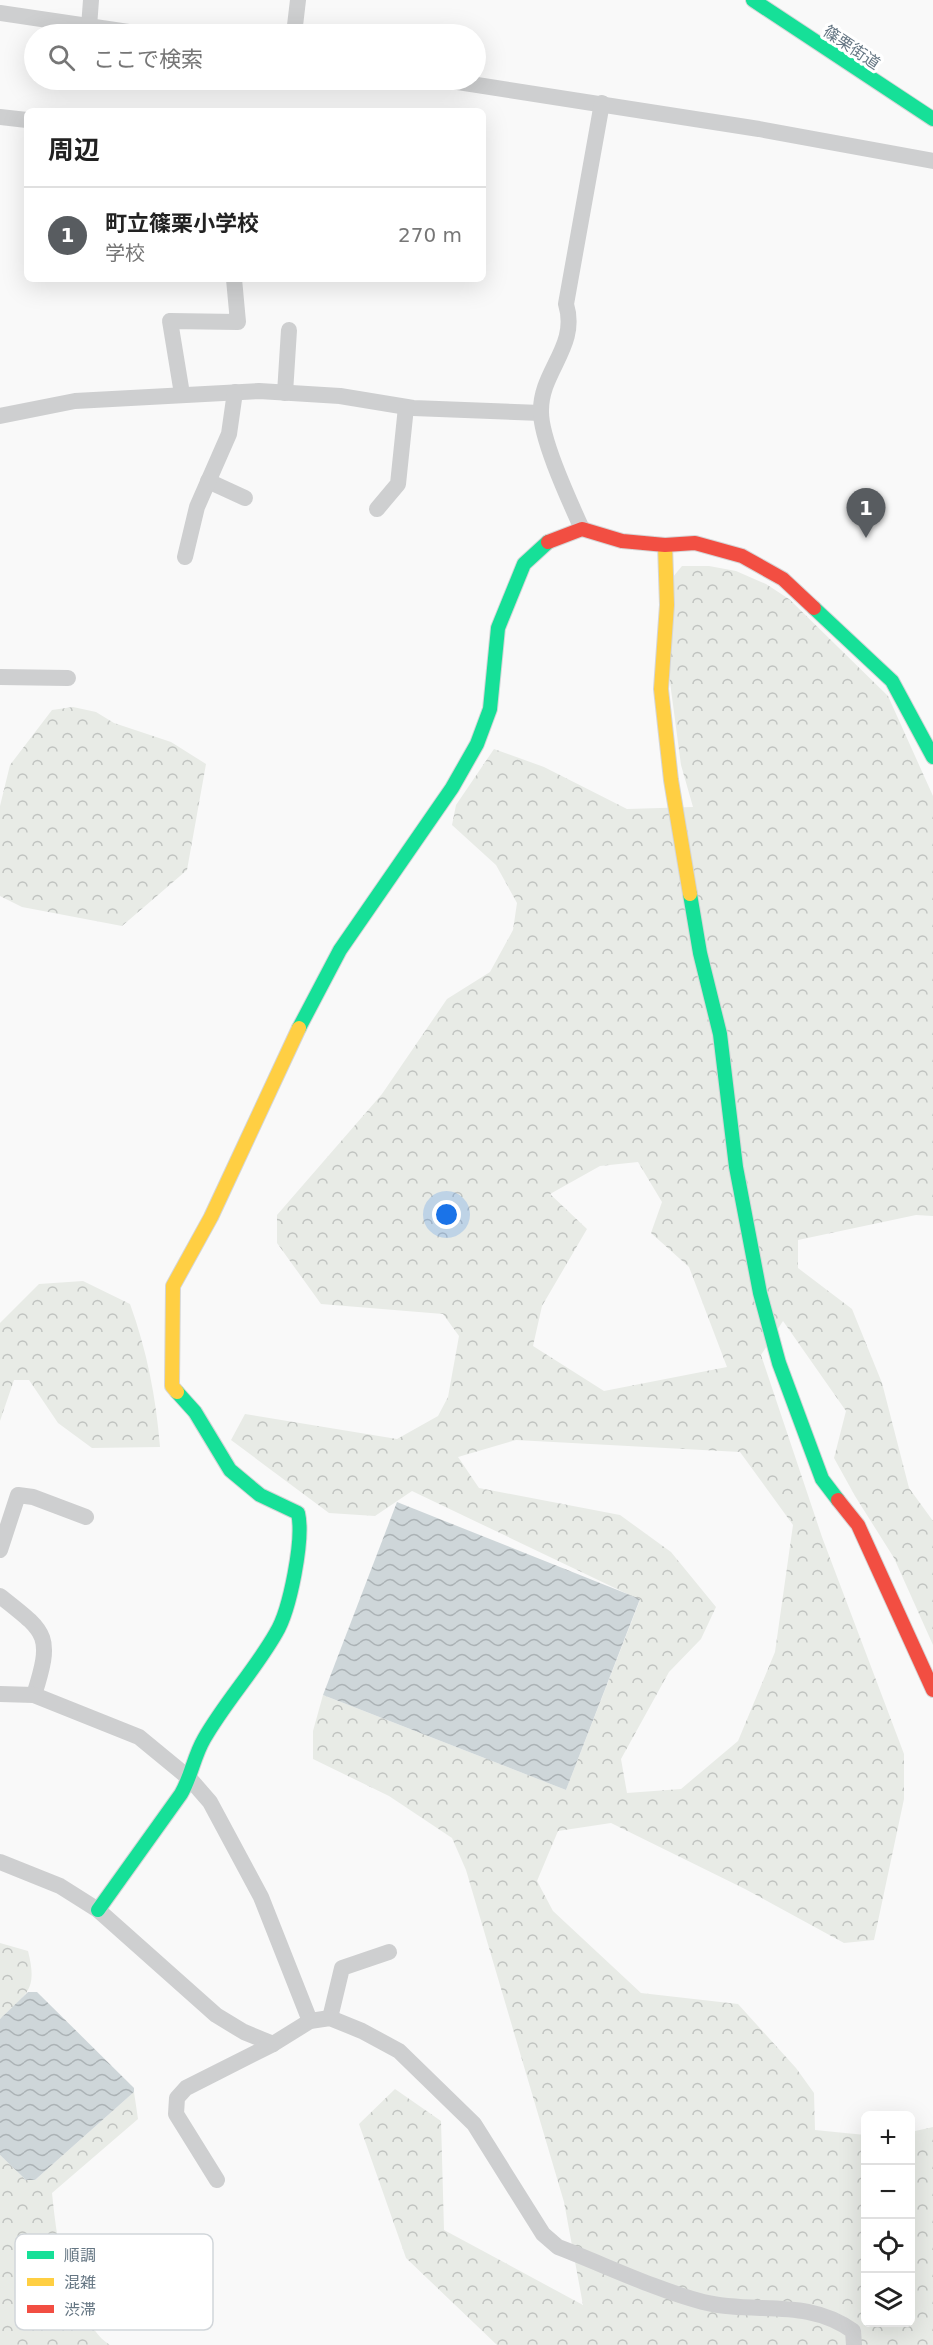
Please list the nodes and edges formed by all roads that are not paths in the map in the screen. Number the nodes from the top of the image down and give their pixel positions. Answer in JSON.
{"nodes":[{"id":1,"x":91,"y":0,"type":"edge"},
{"id":2,"x":298,"y":0,"type":"edge"},
{"id":3,"x":753,"y":0,"type":"edge"},
{"id":4,"x":0,"y":13,"type":"edge"},
{"id":5,"x":70,"y":24,"type":"edge"},
{"id":6,"x":89,"y":24,"type":"edge"},
{"id":7,"x":295,"y":24,"type":"edge"},
{"id":8,"x":486,"y":86,"type":"edge"},
{"id":9,"x":602,"y":103,"type":"junction"},
{"id":10,"x":0,"y":117,"type":"edge"},
{"id":11,"x":933,"y":119,"type":"edge"},
{"id":12,"x":24,"y":120,"type":"edge"},
{"id":13,"x":933,"y":161,"type":"edge"},
{"id":14,"x":234,"y":282,"type":"edge"},
{"id":15,"x":289,"y":330,"type":"dead end"},
{"id":16,"x":235,"y":392,"type":"junction"},
{"id":17,"x":285,"y":393,"type":"junction"},
{"id":18,"x":182,"y":394,"type":"junction"},
{"id":19,"x":406,"y":407,"type":"junction"},
{"id":20,"x":541,"y":413,"type":"junction"},
{"id":21,"x":0,"y":416,"type":"edge"},
{"id":22,"x":208,"y":481,"type":"junction"},
{"id":23,"x":245,"y":498,"type":"dead end"},
{"id":24,"x":377,"y":509,"type":"dead end"},
{"id":25,"x":582,"y":529,"type":"junction"},
{"id":26,"x":665,"y":545,"type":"junction"},
{"id":27,"x":185,"y":557,"type":"dead end"},
{"id":28,"x":0,"y":677,"type":"edge"},
{"id":29,"x":68,"y":678,"type":"dead end"},
{"id":30,"x":933,"y":757,"type":"edge"},
{"id":31,"x":86,"y":1517,"type":"dead end"},
{"id":32,"x":0,"y":1550,"type":"edge"},
{"id":33,"x":0,"y":1596,"type":"edge"},
{"id":34,"x":933,"y":1690,"type":"edge"},
{"id":35,"x":0,"y":1694,"type":"edge"},
{"id":36,"x":34,"y":1695,"type":"junction"},
{"id":37,"x":190,"y":1779,"type":"junction"},
{"id":38,"x":0,"y":1862,"type":"edge"},
{"id":39,"x":98,"y":1910,"type":"junction"},
{"id":40,"x":389,"y":1952,"type":"dead end"},
{"id":41,"x":330,"y":2018,"type":"junction"},
{"id":42,"x":310,"y":2021,"type":"junction"},
{"id":43,"x":273,"y":2044,"type":"junction"},
{"id":44,"x":217,"y":2180,"type":"dead end"},
{"id":45,"x":854,"y":2345,"type":"edge"}],
"edges":[{"from":1,"to":6,"type":"street"},
{"from":2,"to":7,"type":"street"},
{"from":3,"to":11,"type":"street","name":"篠栗街道"},
{"from":4,"to":5,"type":"street"},
{"from":8,"to":9,"type":"street"},
{"from":9,"to":13,"type":"street"},
{"from":9,"to":20,"type":"street"},
{"from":10,"to":12,"type":"street"},
{"from":14,"to":18,"type":"street"},
{"from":15,"to":17,"type":"street"},
{"from":16,"to":17,"type":"street"},
{"from":16,"to":18,"type":"street"},
{"from":16,"to":22,"type":"street"},
{"from":17,"to":19,"type":"street"},
{"from":18,"to":21,"type":"street"},
{"from":19,"to":20,"type":"street"},
{"from":19,"to":24,"type":"street"},
{"from":20,"to":25,"type":"street"},
{"from":22,"to":23,"type":"street"},
{"from":22,"to":27,"type":"street"},
{"from":25,"to":26,"type":"street"},
{"from":25,"to":37,"type":"street"},
{"from":26,"to":30,"type":"street"},
{"from":26,"to":34,"type":"street"},
{"from":28,"to":29,"type":"street"},
{"from":31,"to":32,"type":"street"},
{"from":33,"to":36,"type":"street"},
{"from":35,"to":36,"type":"street"},
{"from":36,"to":37,"type":"street"},
{"from":37,"to":39,"type":"street"},
{"from":37,"to":42,"type":"street"},
{"from":38,"to":39,"type":"street"},
{"from":39,"to":43,"type":"street"},
{"from":40,"to":41,"type":"street"},
{"from":41,"to":42,"type":"street"},
{"from":41,"to":45,"type":"street"},
{"from":42,"to":43,"type":"street"},
{"from":43,"to":44,"type":"street"}]}
